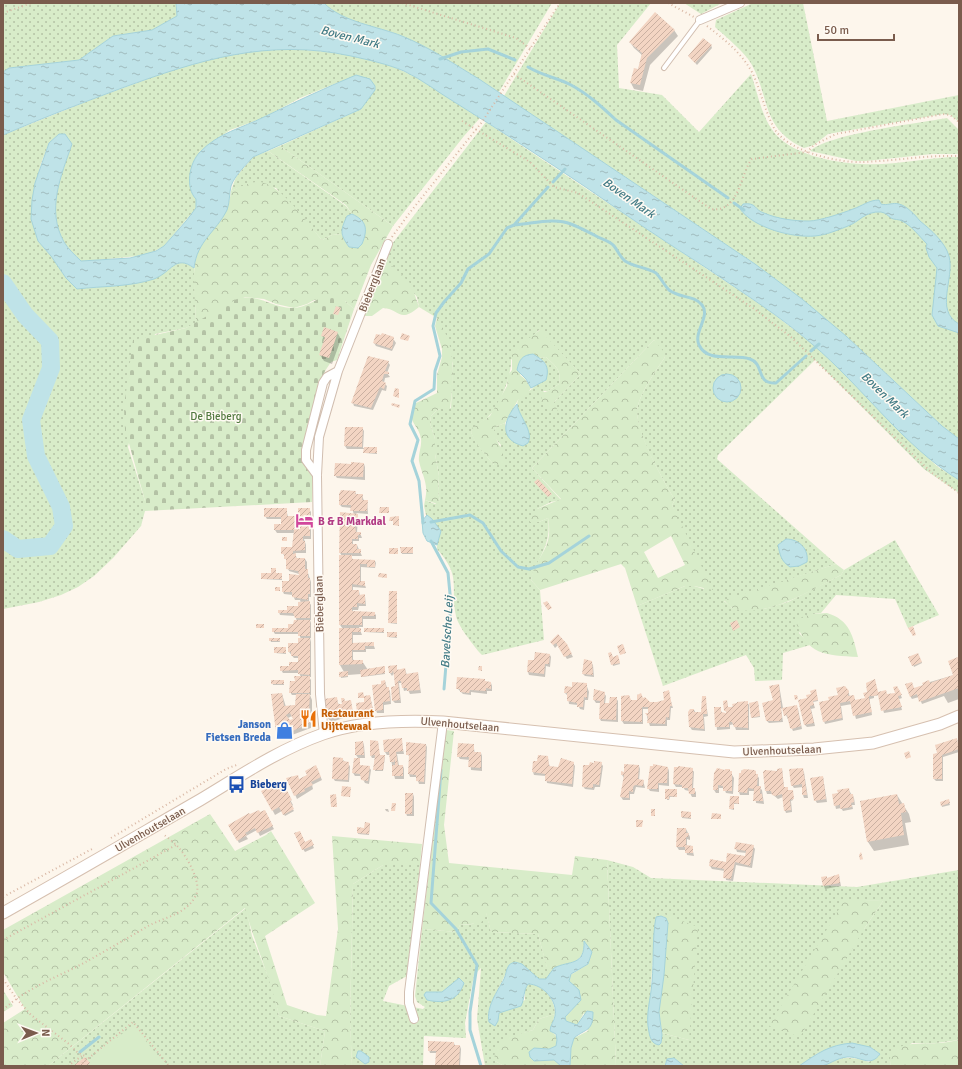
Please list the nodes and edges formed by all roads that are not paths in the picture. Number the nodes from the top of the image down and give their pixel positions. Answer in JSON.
{"nodes":[{"id":1,"x":740,"y":3,"type":"edge"},
{"id":2,"x":700,"y":20,"type":"joint"},
{"id":3,"x":664,"y":68,"type":"dead end"},
{"id":4,"x":388,"y":244,"type":"road end"},
{"id":5,"x":338,"y":371,"type":"junction"},
{"id":6,"x":317,"y":475,"type":"junction"},
{"id":7,"x":959,"y":716,"type":"edge"},
{"id":8,"x":443,"y":722,"type":"junction"},
{"id":9,"x":324,"y":734,"type":"junction"},
{"id":10,"x":3,"y":913,"type":"edge"},
{"id":11,"x":414,"y":1019,"type":"dead end"}],
"edges":[{"from":1,"to":2,"type":"street"},
{"from":2,"to":3,"type":"lane"},
{"from":4,"to":5,"type":"street","name":"Bieberglaan"},
{"from":5,"to":6,"type":"street","name":"Bieberglaan"},
{"from":5,"to":6,"type":"street","name":"Bieberglaan"},
{"from":6,"to":9,"type":"street","name":"Bieberglaan"},
{"from":7,"to":8,"type":"main road","name":"Ulvenhoutselaan"},
{"from":8,"to":9,"type":"main road","name":"Ulvenhoutselaan"},
{"from":8,"to":11,"type":"street"},
{"from":9,"to":10,"type":"main road","name":"Ulvenhoutselaan"}]}
